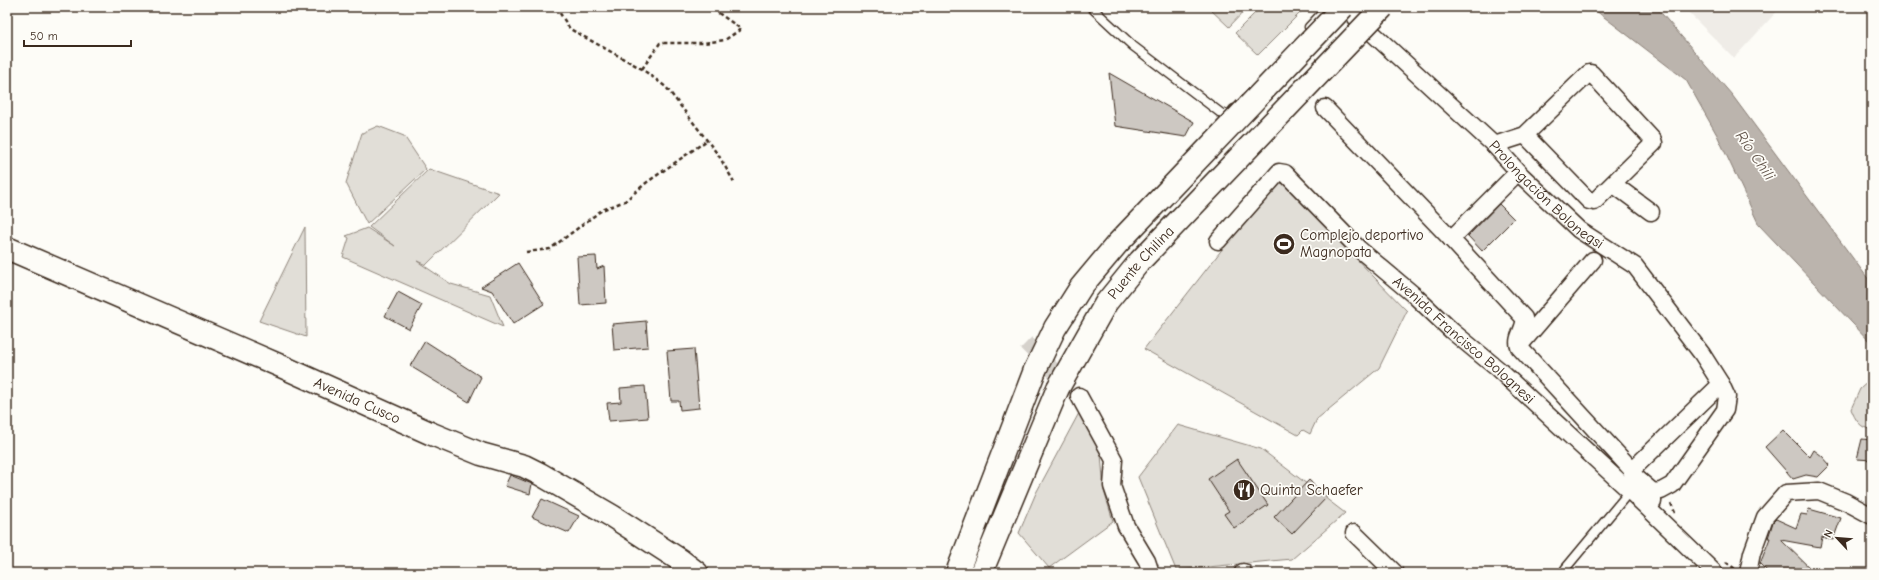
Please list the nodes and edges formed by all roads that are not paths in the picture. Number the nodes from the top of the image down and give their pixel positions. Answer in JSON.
{"nodes":[{"id":1,"x":1091,"y":7,"type":"edge"},
{"id":2,"x":1328,"y":7,"type":"edge"},
{"id":3,"x":1335,"y":7,"type":"edge"},
{"id":4,"x":1362,"y":11,"type":"edge"},
{"id":5,"x":1306,"y":31,"type":"dead end"},
{"id":6,"x":1264,"y":77,"type":"dead end"},
{"id":7,"x":1325,"y":108,"type":"dead end"},
{"id":8,"x":1525,"y":135,"type":"junction"},
{"id":9,"x":1494,"y":144,"type":"junction"},
{"id":10,"x":1512,"y":178,"type":"dead end"},
{"id":11,"x":1614,"y":184,"type":"junction"},
{"id":12,"x":1651,"y":212,"type":"dead end"},
{"id":13,"x":1451,"y":239,"type":"junction"},
{"id":14,"x":1218,"y":241,"type":"dead end"},
{"id":15,"x":7,"y":248,"type":"edge"},
{"id":16,"x":1593,"y":260,"type":"dead end"},
{"id":17,"x":1519,"y":347,"type":"junction"},
{"id":18,"x":1722,"y":384,"type":"junction"},
{"id":19,"x":1079,"y":396,"type":"tunnel mouth"},
{"id":20,"x":1632,"y":471,"type":"junction"},
{"id":21,"x":1630,"y":490,"type":"junction"},
{"id":22,"x":1652,"y":492,"type":"junction"},
{"id":23,"x":1653,"y":513,"type":"junction"},
{"id":24,"x":1872,"y":516,"type":"edge"},
{"id":25,"x":1354,"y":532,"type":"dead end"},
{"id":26,"x":1565,"y":570,"type":"dead end"},
{"id":27,"x":1748,"y":571,"type":"edge"},
{"id":28,"x":697,"y":573,"type":"edge"},
{"id":29,"x":957,"y":573,"type":"edge"},
{"id":30,"x":981,"y":573,"type":"edge"},
{"id":31,"x":1151,"y":573,"type":"edge"},
{"id":32,"x":1395,"y":573,"type":"edge"},
{"id":33,"x":1715,"y":573,"type":"edge"}],
"edges":[{"from":1,"to":6,"type":"lane"},
{"from":2,"to":5,"type":"lane"},
{"from":3,"to":4,"type":"lane"},
{"from":4,"to":9,"type":"street","name":"Prolongación Bolonegsi"},
{"from":4,"to":29,"type":"main road","name":"Puente Chilina","bridge":true},
{"from":4,"to":30,"type":"main road","name":"Puente Chilina","bridge":true},
{"from":7,"to":13,"type":"street"},
{"from":8,"to":9,"type":"street"},
{"from":8,"to":11,"type":"street"},
{"from":8,"to":11,"type":"street"},
{"from":9,"to":18,"type":"street","name":"Prolongación Bolonegsi"},
{"from":10,"to":13,"type":"street"},
{"from":11,"to":12,"type":"street"},
{"from":13,"to":17,"type":"street"},
{"from":14,"to":21,"type":"street","name":"Avenida Francisco Bolognesi"},
{"from":15,"to":28,"type":"main road","name":"Avenida Cusco"},
{"from":16,"to":17,"type":"street"},
{"from":17,"to":20,"type":"street"},
{"from":18,"to":20,"type":"street"},
{"from":18,"to":22,"type":"street","name":"Prolongación Bolonegsi"},
{"from":19,"to":31,"type":"street"},
{"from":20,"to":22,"type":"street"},
{"from":21,"to":23,"type":"street","name":"Avenida Francisco Bolognesi"},
{"from":21,"to":26,"type":"lane"},
{"from":22,"to":23,"type":"street"},
{"from":23,"to":33,"type":"street","name":"Avenida Francisco Bolognesi"},
{"from":24,"to":27,"type":"street"},
{"from":25,"to":32,"type":"street"}]}
